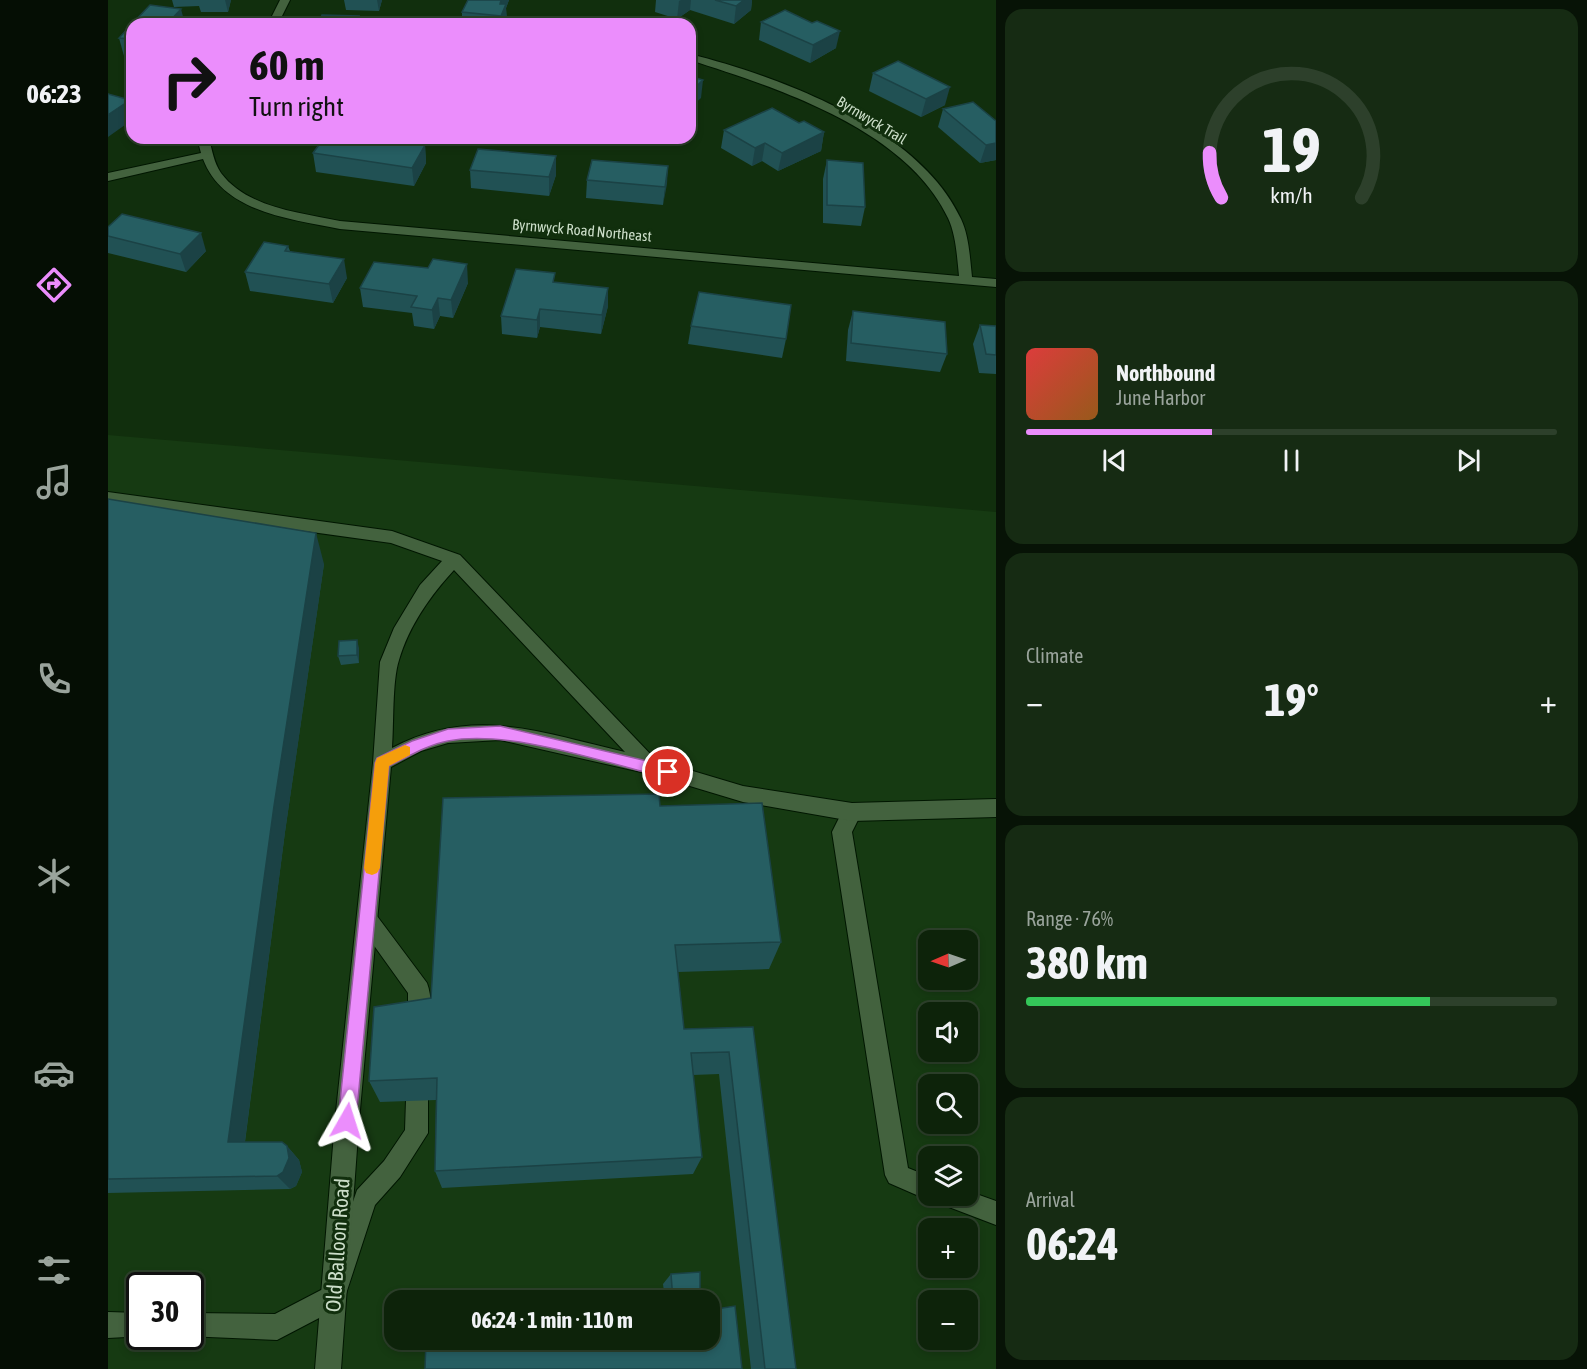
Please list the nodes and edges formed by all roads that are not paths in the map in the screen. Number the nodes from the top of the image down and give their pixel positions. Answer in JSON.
{"nodes":[{"id":1,"x":285,"y":0,"type":"edge"},
{"id":2,"x":276,"y":18,"type":"edge"},
{"id":3,"x":696,"y":59,"type":"edge"},
{"id":4,"x":204,"y":144,"type":"edge"},
{"id":5,"x":207,"y":155,"type":"junction"},
{"id":6,"x":108,"y":177,"type":"edge"},
{"id":7,"x":966,"y":281,"type":"junction"},
{"id":8,"x":996,"y":283,"type":"edge"},
{"id":9,"x":108,"y":498,"type":"edge"},
{"id":10,"x":454,"y":559,"type":"junction"},
{"id":11,"x":382,"y":763,"type":"junction"},
{"id":12,"x":650,"y":766,"type":"junction"},
{"id":13,"x":996,"y":808,"type":"edge"},
{"id":14,"x":852,"y":812,"type":"junction"},
{"id":15,"x":367,"y":919,"type":"junction"},
{"id":16,"x":419,"y":1025,"type":"edge"},
{"id":17,"x":417,"y":1100,"type":"edge"},
{"id":18,"x":918,"y":1184,"type":"edge"},
{"id":19,"x":977,"y":1206,"type":"edge"},
{"id":20,"x":996,"y":1213,"type":"edge"},
{"id":21,"x":333,"y":1297,"type":"junction"},
{"id":22,"x":108,"y":1325,"type":"edge"},
{"id":23,"x":126,"y":1326,"type":"edge"},
{"id":24,"x":204,"y":1326,"type":"edge"},
{"id":25,"x":328,"y":1369,"type":"edge"}],
"edges":[{"from":1,"to":2,"type":"street"},
{"from":3,"to":7,"type":"street","name":"Byrnwyck Trail"},
{"from":4,"to":5,"type":"street","name":"Byrnwyck Road Northeast"},
{"from":5,"to":6,"type":"street"},
{"from":5,"to":7,"type":"street","name":"Byrnwyck Road Northeast"},
{"from":7,"to":8,"type":"street","name":"Byrnwyck Road Northeast"},
{"from":9,"to":10,"type":"street"},
{"from":10,"to":11,"type":"street","name":"Old Balloon Road"},
{"from":10,"to":12,"type":"street"},
{"from":11,"to":12,"type":"street"},
{"from":11,"to":15,"type":"street","name":"Old Balloon Road"},
{"from":12,"to":14,"type":"street"},
{"from":13,"to":14,"type":"street"},
{"from":14,"to":18,"type":"street"},
{"from":15,"to":16,"type":"street"},
{"from":15,"to":21,"type":"street","name":"Old Balloon Road"},
{"from":17,"to":21,"type":"street"},
{"from":19,"to":20,"type":"street"},
{"from":21,"to":24,"type":"street"},
{"from":21,"to":25,"type":"street","name":"Old Balloon Road"},
{"from":22,"to":23,"type":"street"}]}
